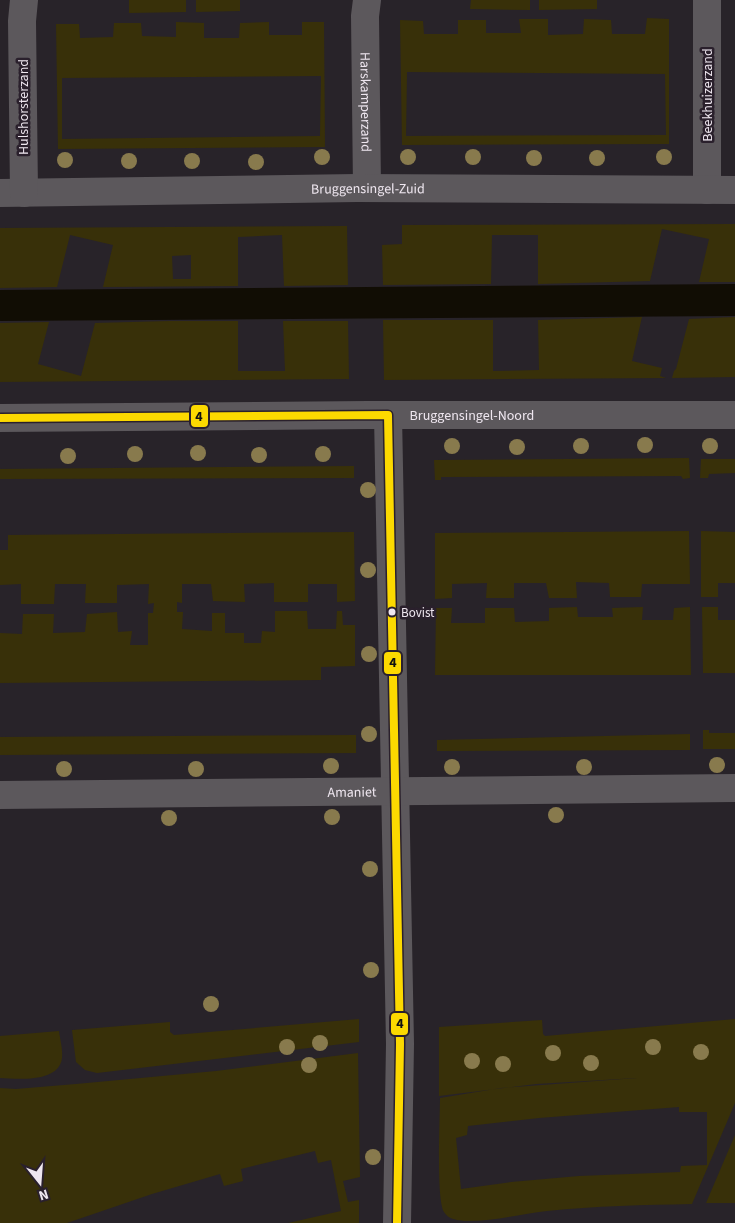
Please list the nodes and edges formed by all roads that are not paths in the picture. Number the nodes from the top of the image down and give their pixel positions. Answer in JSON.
{"nodes":[{"id":1,"x":707,"y":0,"type":"edge"},
{"id":2,"x":364,"y":5,"type":"edge"},
{"id":3,"x":22,"y":7,"type":"edge"},
{"id":4,"x":367,"y":188,"type":"junction"},
{"id":5,"x":707,"y":190,"type":"junction"},
{"id":6,"x":735,"y":190,"type":"edge"},
{"id":7,"x":12,"y":193,"type":"edge"},
{"id":8,"x":735,"y":415,"type":"edge"},
{"id":9,"x":388,"y":416,"type":"junction"},
{"id":10,"x":0,"y":418,"type":"edge"},
{"id":11,"x":735,"y":788,"type":"edge"},
{"id":12,"x":396,"y":792,"type":"junction"},
{"id":13,"x":0,"y":795,"type":"edge"},
{"id":14,"x":397,"y":1223,"type":"edge"}],
"edges":[{"from":1,"to":5,"type":"street","name":"Beekhuizerzand"},
{"from":2,"to":4,"type":"street","name":"Harskamperzand"},
{"from":3,"to":7,"type":"street","name":"Hulshorsterzand"},
{"from":4,"to":5,"type":"street","name":"Bruggensingel-Zuid"},
{"from":4,"to":7,"type":"street","name":"Bruggensingel-Zuid"},
{"from":5,"to":6,"type":"street","name":"Bruggensingel-Zuid"},
{"from":8,"to":9,"type":"street","name":"Bruggensingel-Noord"},
{"from":9,"to":10,"type":"street","name":"Bruggensingel-Noord"},
{"from":9,"to":12,"type":"street"},
{"from":11,"to":12,"type":"street","name":"Amaniet"},
{"from":12,"to":13,"type":"street","name":"Amaniet"},
{"from":12,"to":14,"type":"street"}]}
